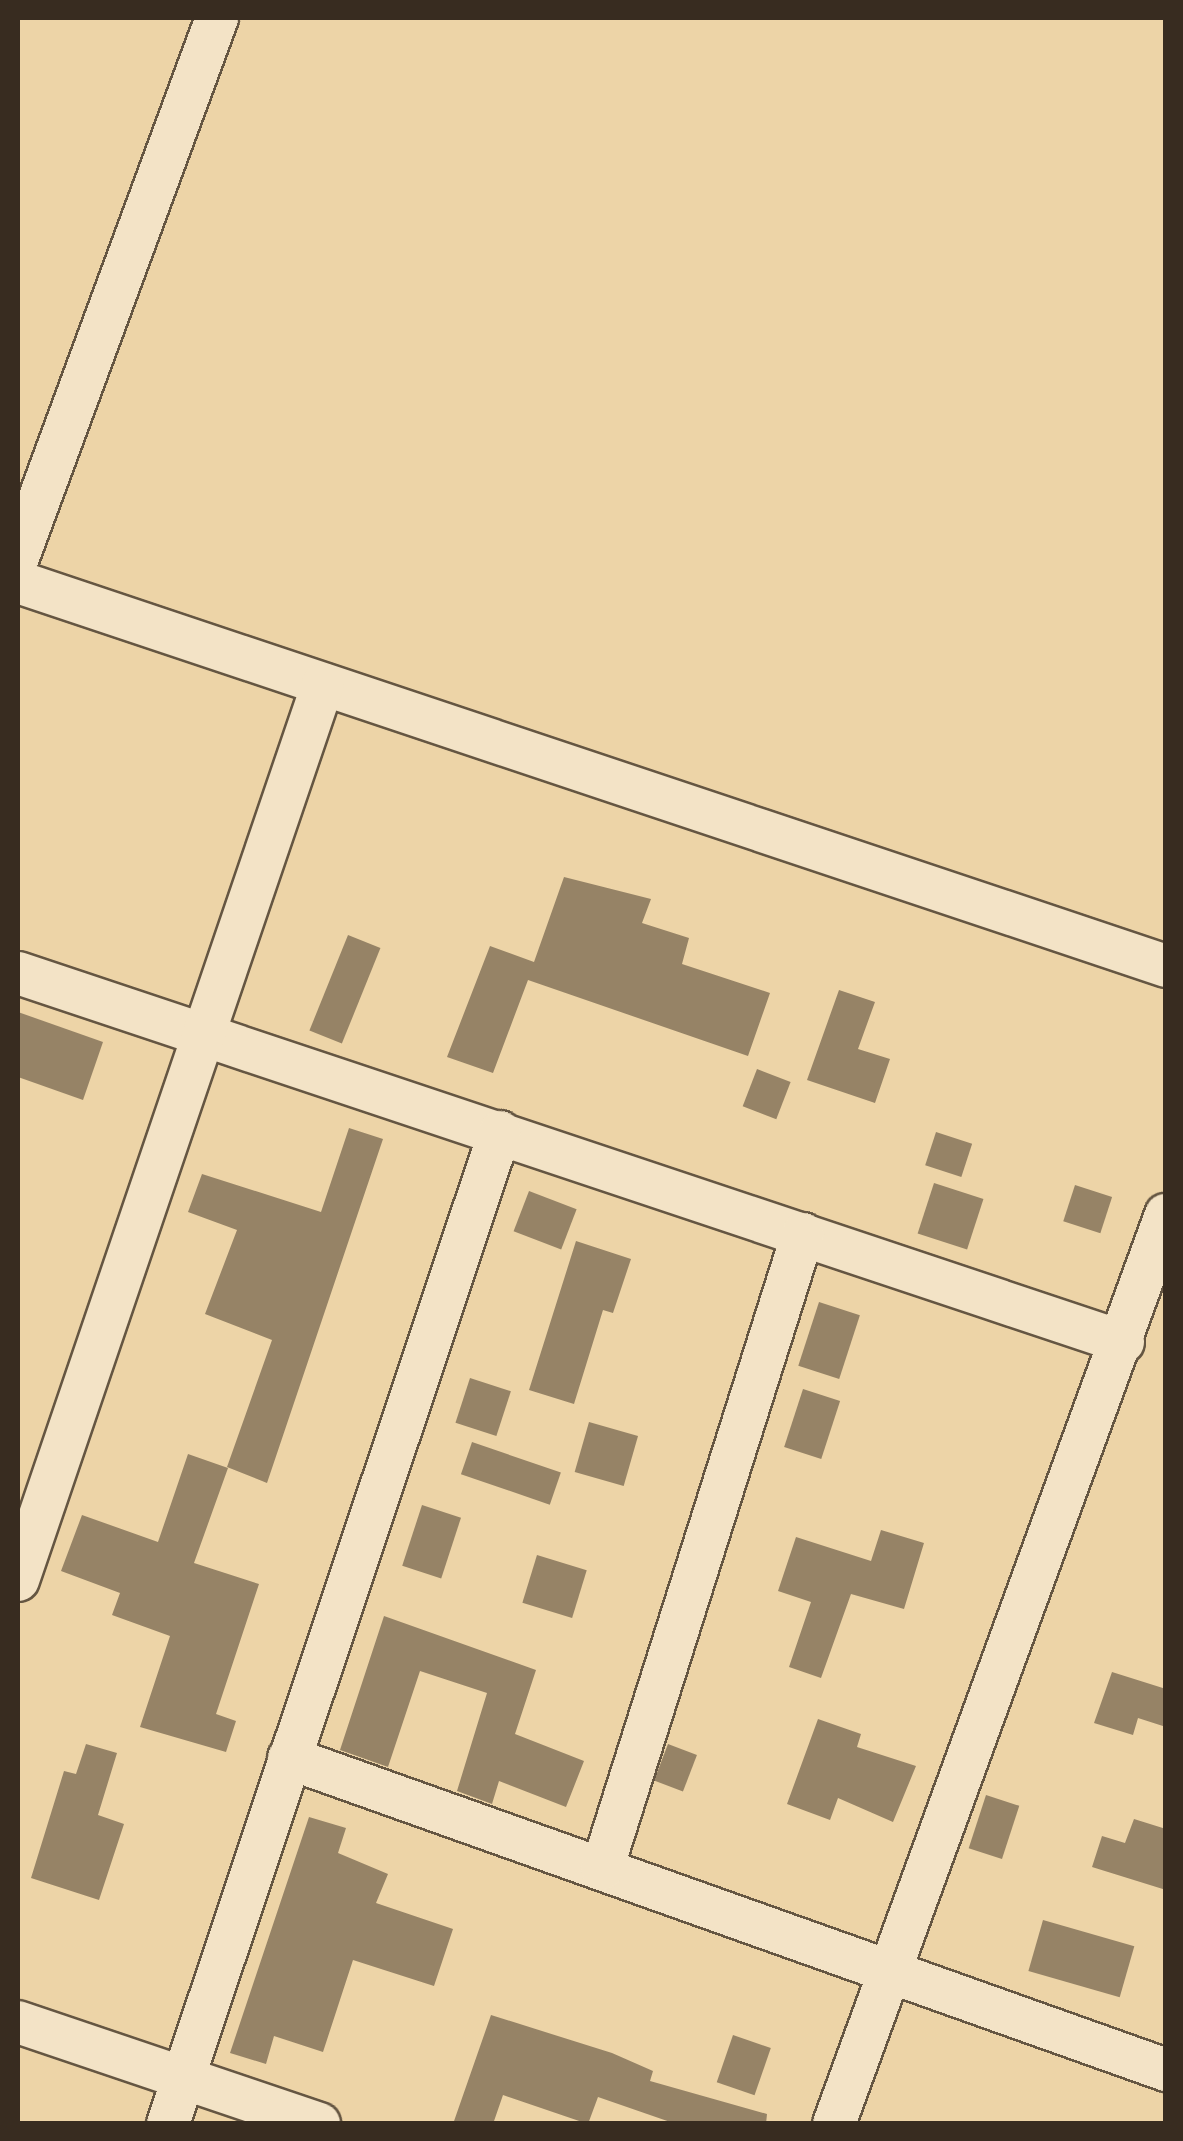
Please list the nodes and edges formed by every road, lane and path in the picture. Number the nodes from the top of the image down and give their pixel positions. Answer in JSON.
{"nodes":[{"id":1,"x":217,"y":18,"type":"edge"},
{"id":2,"x":18,"y":557,"type":"edge"},
{"id":3,"x":18,"y":582,"type":"edge"},
{"id":4,"x":323,"y":684,"type":"junction"},
{"id":5,"x":1166,"y":966,"type":"edge"},
{"id":6,"x":18,"y":973,"type":"edge"},
{"id":7,"x":204,"y":1037,"type":"junction"},
{"id":8,"x":500,"y":1132,"type":"junction"},
{"id":9,"x":1166,"y":1215,"type":"edge"},
{"id":10,"x":803,"y":1234,"type":"junction"},
{"id":11,"x":1123,"y":1342,"type":"junction"},
{"id":12,"x":18,"y":1580,"type":"edge"},
{"id":13,"x":289,"y":1758,"type":"junction"},
{"id":14,"x":602,"y":1869,"type":"junction"},
{"id":15,"x":888,"y":1971,"type":"junction"},
{"id":16,"x":18,"y":2022,"type":"edge"},
{"id":17,"x":1166,"y":2070,"type":"edge"},
{"id":18,"x":182,"y":2078,"type":"junction"},
{"id":19,"x":168,"y":2124,"type":"edge"},
{"id":20,"x":319,"y":2124,"type":"edge"},
{"id":21,"x":834,"y":2124,"type":"edge"}],
"edges":[{"from":1,"to":2,"type":"street"},
{"from":3,"to":4,"type":"street"},
{"from":4,"to":5,"type":"street"},
{"from":4,"to":7,"type":"street"},
{"from":6,"to":7,"type":"street"},
{"from":7,"to":8,"type":"street"},
{"from":7,"to":12,"type":"street"},
{"from":8,"to":10,"type":"street"},
{"from":8,"to":13,"type":"street"},
{"from":9,"to":11,"type":"street"},
{"from":10,"to":11,"type":"street"},
{"from":10,"to":14,"type":"street"},
{"from":11,"to":15,"type":"street"},
{"from":13,"to":14,"type":"street"},
{"from":13,"to":18,"type":"street"},
{"from":14,"to":15,"type":"street"},
{"from":15,"to":17,"type":"street"},
{"from":15,"to":21,"type":"street"},
{"from":16,"to":18,"type":"street"},
{"from":18,"to":19,"type":"street"},
{"from":18,"to":20,"type":"street"}]}
